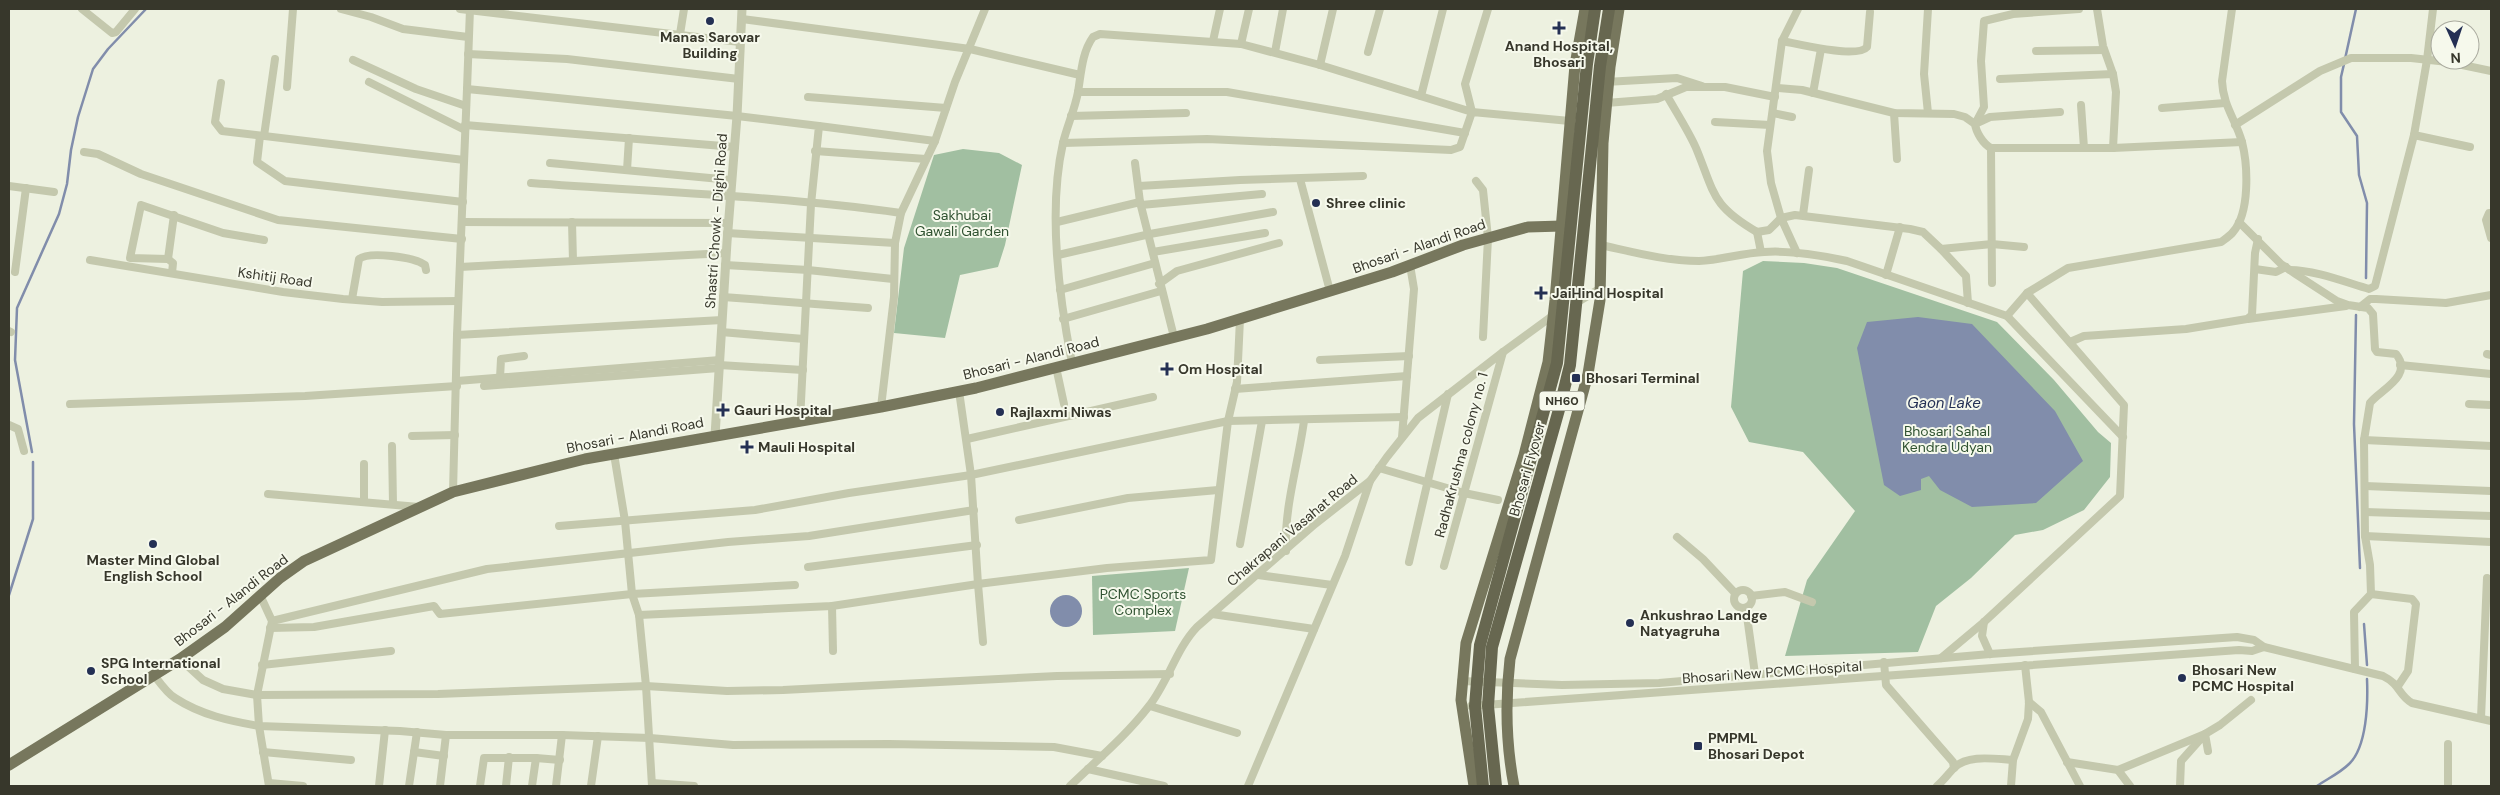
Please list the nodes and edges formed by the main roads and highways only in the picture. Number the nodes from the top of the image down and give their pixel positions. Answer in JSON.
{"nodes":[{"id":1,"x":1585,"y":9,"type":"edge"},
{"id":2,"x":1596,"y":9,"type":"edge"},
{"id":3,"x":1609,"y":9,"type":"edge"},
{"id":4,"x":1619,"y":9,"type":"edge"},
{"id":5,"x":1562,"y":226,"type":"junction"},
{"id":6,"x":1508,"y":505,"type":"junction"},
{"id":7,"x":1548,"y":516,"type":"junction"},
{"id":8,"x":9,"y":765,"type":"edge"},
{"id":9,"x":1474,"y":786,"type":"edge"},
{"id":10,"x":1483,"y":786,"type":"edge"},
{"id":11,"x":1496,"y":786,"type":"edge"},
{"id":12,"x":1514,"y":786,"type":"edge"}],
"edges":[{"from":1,"to":5,"type":"main road"},
{"from":2,"to":10,"type":"highway","name":"Bhosari Flyover","number":"NH60"},
{"from":3,"to":11,"type":"highway","name":"Bhosari Flyover","number":"NH60"},
{"from":4,"to":7,"type":"main road"},
{"from":5,"to":6,"type":"main road"},
{"from":5,"to":8,"type":"main road","name":"Bhosari - Alandi Road"},
{"from":6,"to":7,"type":"main road"},
{"from":6,"to":9,"type":"main road"},
{"from":7,"to":12,"type":"main road"}]}
